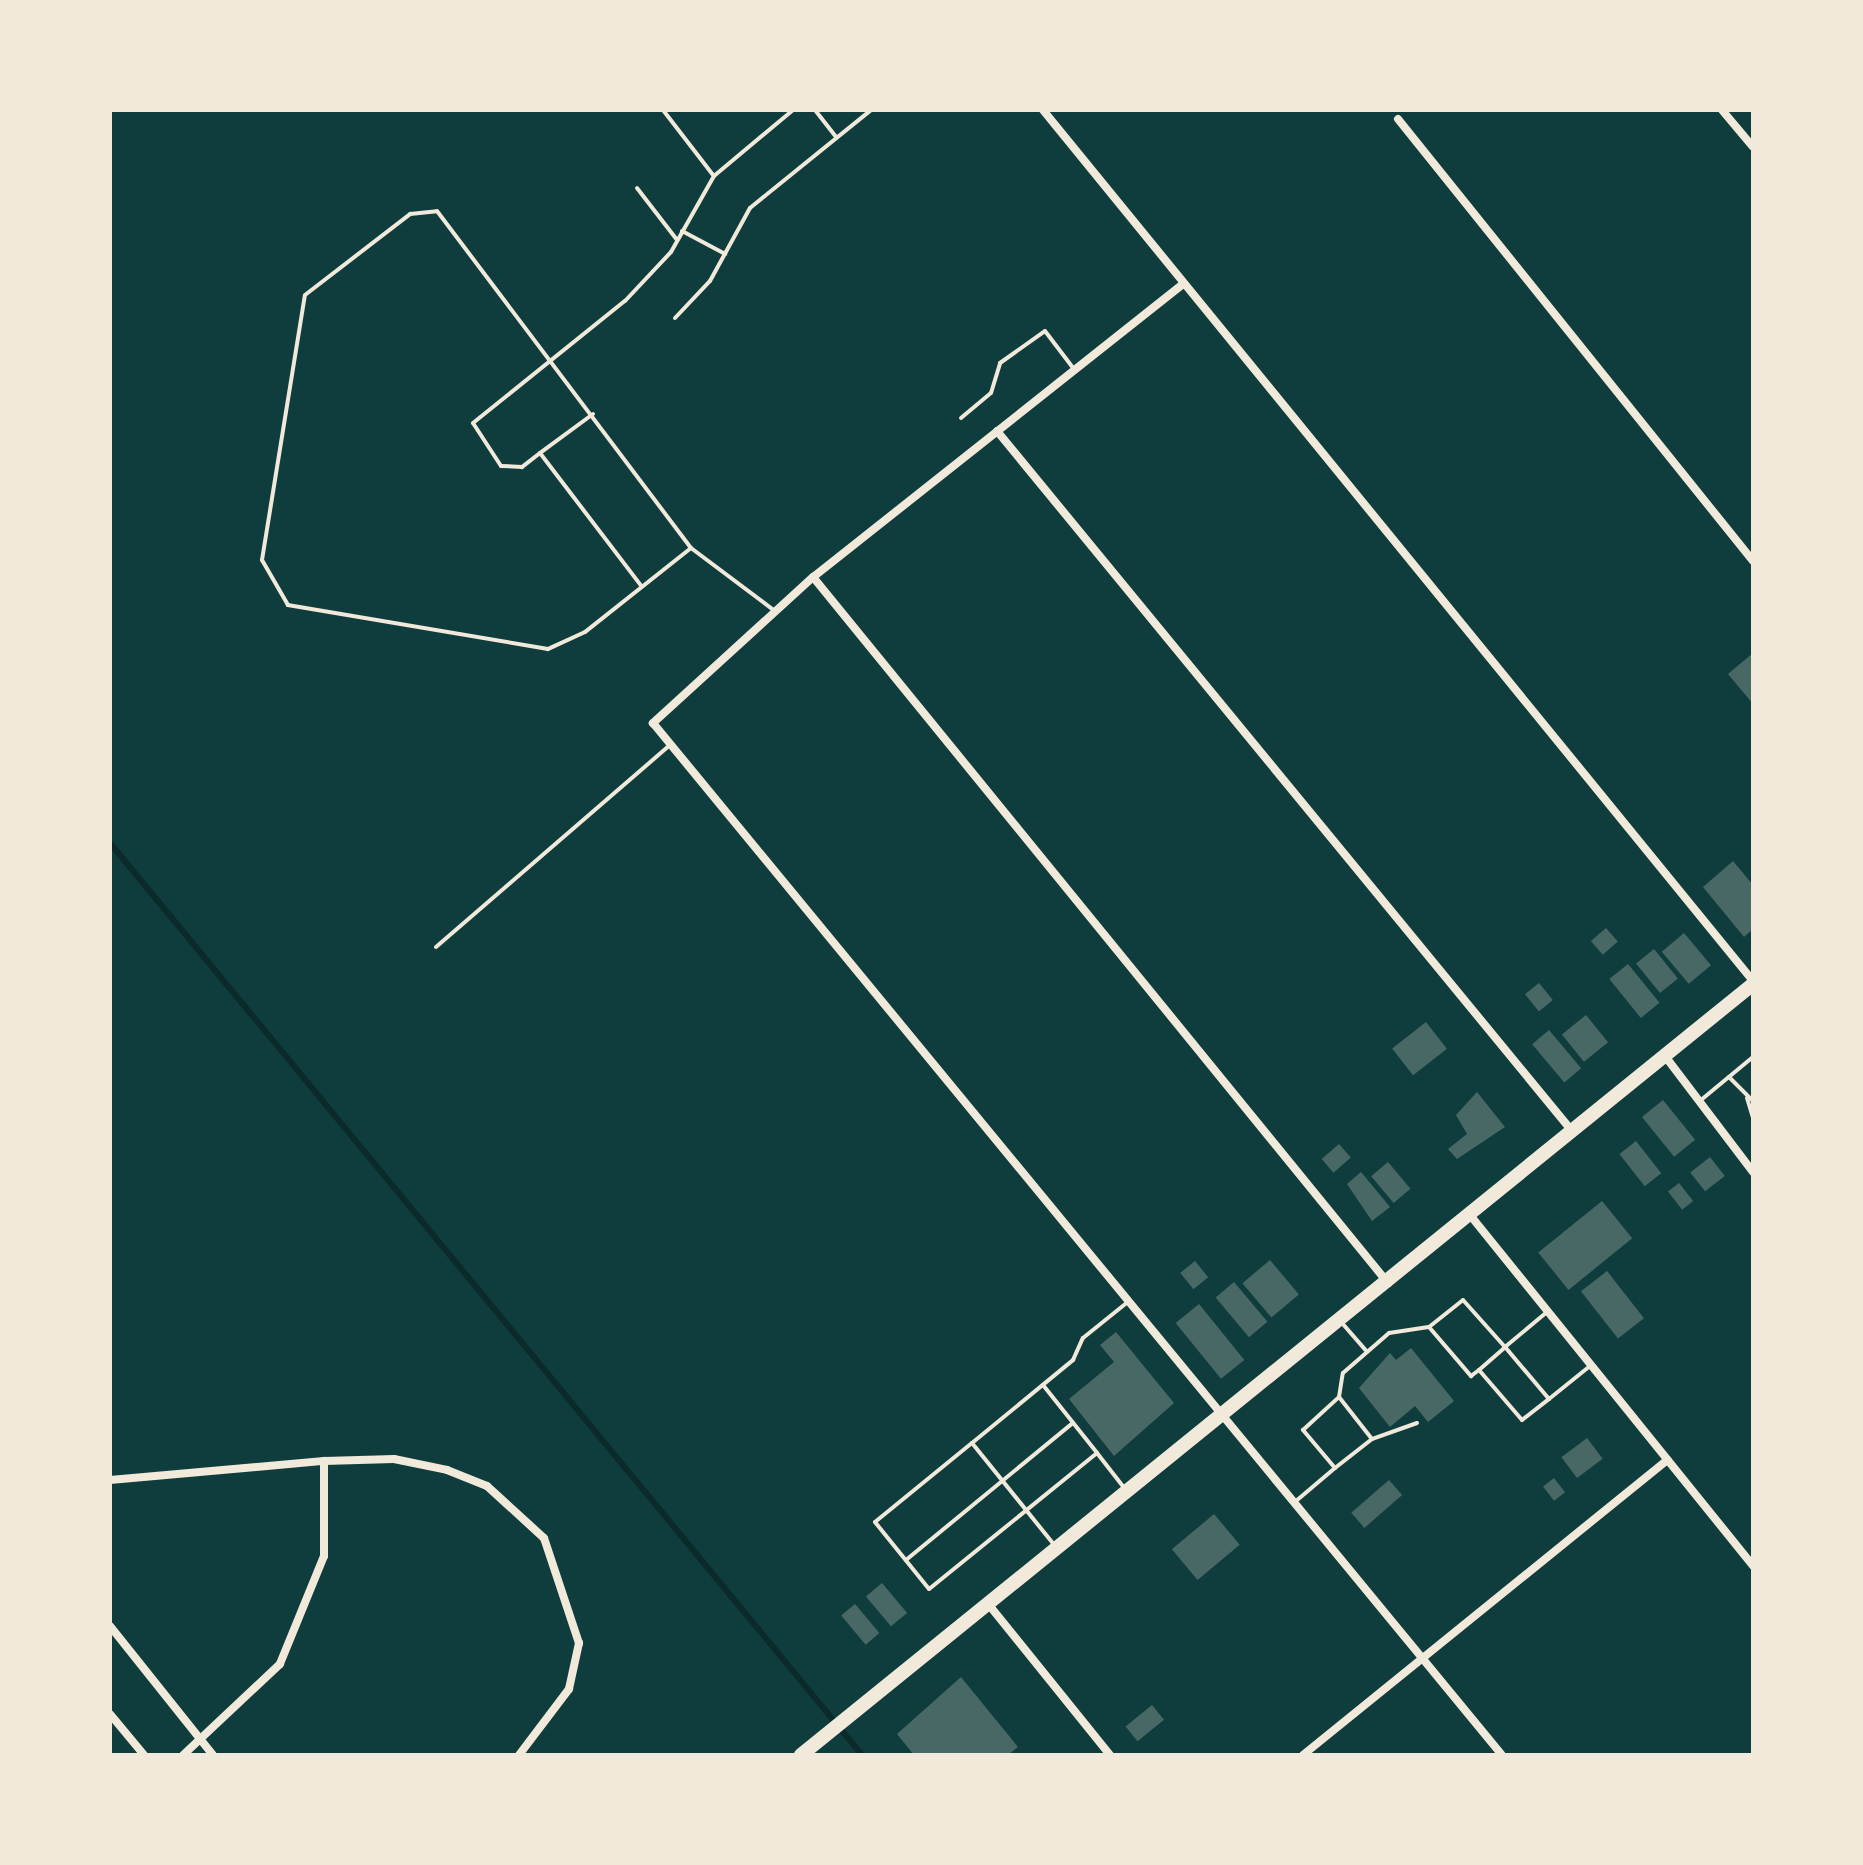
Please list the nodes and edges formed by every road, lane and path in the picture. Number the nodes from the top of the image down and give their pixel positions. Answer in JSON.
{"nodes":[{"id":1,"x":663,"y":110,"type":"edge"},
{"id":2,"x":793,"y":110,"type":"edge"},
{"id":3,"x":815,"y":110,"type":"edge"},
{"id":4,"x":871,"y":110,"type":"edge"},
{"id":5,"x":1043,"y":110,"type":"edge"},
{"id":6,"x":1722,"y":110,"type":"edge"},
{"id":7,"x":1398,"y":119,"type":"dead end"},
{"id":8,"x":835,"y":136,"type":"junction"},
{"id":9,"x":1753,"y":147,"type":"edge"},
{"id":10,"x":714,"y":176,"type":"junction"},
{"id":11,"x":637,"y":188,"type":"dead end"},
{"id":12,"x":682,"y":231,"type":"junction"},
{"id":13,"x":677,"y":240,"type":"junction"},
{"id":14,"x":725,"y":254,"type":"junction"},
{"id":15,"x":1183,"y":284,"type":"junction"},
{"id":16,"x":675,"y":318,"type":"dead end"},
{"id":17,"x":551,"y":357,"type":"junction"},
{"id":18,"x":1074,"y":370,"type":"junction"},
{"id":19,"x":593,"y":414,"type":"junction"},
{"id":20,"x":961,"y":418,"type":"dead end"},
{"id":21,"x":997,"y":431,"type":"junction"},
{"id":22,"x":540,"y":453,"type":"junction"},
{"id":23,"x":691,"y":548,"type":"junction"},
{"id":24,"x":1753,"y":561,"type":"edge"},
{"id":25,"x":813,"y":577,"type":"junction"},
{"id":26,"x":642,"y":587,"type":"junction"},
{"id":27,"x":775,"y":611,"type":"junction"},
{"id":28,"x":670,"y":745,"type":"junction"},
{"id":29,"x":436,"y":947,"type":"dead end"},
{"id":30,"x":1753,"y":983,"type":"edge"},
{"id":31,"x":1665,"y":1056,"type":"junction"},
{"id":32,"x":1753,"y":1057,"type":"edge"},
{"id":33,"x":1729,"y":1077,"type":"junction"},
{"id":34,"x":1747,"y":1098,"type":"junction"},
{"id":35,"x":1753,"y":1101,"type":"edge"},
{"id":36,"x":1699,"y":1102,"type":"junction"},
{"id":37,"x":1753,"y":1118,"type":"edge"},
{"id":38,"x":1573,"y":1131,"type":"junction"},
{"id":39,"x":1753,"y":1172,"type":"edge"},
{"id":40,"x":1470,"y":1215,"type":"junction"},
{"id":41,"x":1388,"y":1283,"type":"junction"},
{"id":42,"x":1131,"y":1300,"type":"junction"},
{"id":43,"x":1547,"y":1312,"type":"junction"},
{"id":44,"x":1340,"y":1321,"type":"junction"},
{"id":45,"x":1429,"y":1327,"type":"junction"},
{"id":46,"x":1505,"y":1347,"type":"junction"},
{"id":47,"x":1367,"y":1352,"type":"junction"},
{"id":48,"x":1590,"y":1366,"type":"junction"},
{"id":49,"x":1479,"y":1370,"type":"junction"},
{"id":50,"x":1043,"y":1385,"type":"junction"},
{"id":51,"x":1339,"y":1397,"type":"junction"},
{"id":52,"x":1549,"y":1399,"type":"junction"},
{"id":53,"x":1226,"y":1414,"type":"junction"},
{"id":54,"x":1073,"y":1423,"type":"junction"},
{"id":55,"x":1417,"y":1423,"type":"dead end"},
{"id":56,"x":1372,"y":1439,"type":"junction"},
{"id":57,"x":972,"y":1443,"type":"junction"},
{"id":58,"x":1097,"y":1453,"type":"junction"},
{"id":59,"x":1667,"y":1460,"type":"junction"},
{"id":60,"x":324,"y":1461,"type":"junction"},
{"id":61,"x":1335,"y":1468,"type":"junction"},
{"id":62,"x":110,"y":1480,"type":"edge"},
{"id":63,"x":1002,"y":1481,"type":"junction"},
{"id":64,"x":1128,"y":1493,"type":"junction"},
{"id":65,"x":1296,"y":1501,"type":"junction"},
{"id":66,"x":1026,"y":1511,"type":"junction"},
{"id":67,"x":1058,"y":1549,"type":"junction"},
{"id":68,"x":906,"y":1560,"type":"junction"},
{"id":69,"x":1753,"y":1566,"type":"edge"},
{"id":70,"x":989,"y":1605,"type":"junction"},
{"id":71,"x":110,"y":1626,"type":"edge"},
{"id":72,"x":1423,"y":1658,"type":"junction"},
{"id":73,"x":110,"y":1714,"type":"edge"},
{"id":74,"x":201,"y":1740,"type":"junction"},
{"id":75,"x":144,"y":1755,"type":"edge"},
{"id":76,"x":183,"y":1755,"type":"edge"},
{"id":77,"x":213,"y":1755,"type":"edge"},
{"id":78,"x":519,"y":1755,"type":"edge"},
{"id":79,"x":801,"y":1755,"type":"edge"},
{"id":80,"x":1110,"y":1755,"type":"edge"},
{"id":81,"x":1303,"y":1755,"type":"edge"},
{"id":82,"x":1502,"y":1755,"type":"edge"}],
"edges":[{"from":1,"to":10,"type":"lane"},
{"from":2,"to":10,"type":"lane"},
{"from":3,"to":8,"type":"lane"},
{"from":4,"to":8,"type":"lane"},
{"from":5,"to":15,"type":"street"},
{"from":6,"to":9,"type":"street"},
{"from":7,"to":24,"type":"street"},
{"from":8,"to":14,"type":"lane"},
{"from":10,"to":12,"type":"lane"},
{"from":11,"to":13,"type":"lane"},
{"from":12,"to":13,"type":"lane"},
{"from":12,"to":14,"type":"lane"},
{"from":13,"to":17,"type":"lane"},
{"from":14,"to":16,"type":"lane"},
{"from":15,"to":18,"type":"street"},
{"from":15,"to":30,"type":"street"},
{"from":17,"to":19,"type":"lane"},
{"from":17,"to":22,"type":"lane"},
{"from":17,"to":26,"type":"lane"},
{"from":18,"to":20,"type":"lane"},
{"from":18,"to":21,"type":"street"},
{"from":19,"to":22,"type":"lane"},
{"from":19,"to":23,"type":"lane"},
{"from":21,"to":25,"type":"street"},
{"from":21,"to":38,"type":"street"},
{"from":22,"to":26,"type":"lane"},
{"from":23,"to":26,"type":"lane"},
{"from":23,"to":27,"type":"lane"},
{"from":25,"to":27,"type":"street"},
{"from":25,"to":41,"type":"street"},
{"from":27,"to":28,"type":"street"},
{"from":28,"to":29,"type":"lane"},
{"from":28,"to":42,"type":"street"},
{"from":30,"to":31,"type":"main road"},
{"from":31,"to":36,"type":"street"},
{"from":31,"to":38,"type":"main road"},
{"from":32,"to":33,"type":"lane"},
{"from":33,"to":34,"type":"lane"},
{"from":33,"to":36,"type":"lane"},
{"from":34,"to":35,"type":"lane"},
{"from":34,"to":37,"type":"lane"},
{"from":36,"to":39,"type":"street"},
{"from":38,"to":40,"type":"main road"},
{"from":40,"to":41,"type":"main road"},
{"from":40,"to":43,"type":"street"},
{"from":41,"to":44,"type":"main road"},
{"from":42,"to":50,"type":"lane"},
{"from":42,"to":53,"type":"street"},
{"from":43,"to":46,"type":"lane"},
{"from":43,"to":48,"type":"street"},
{"from":44,"to":47,"type":"lane"},
{"from":44,"to":53,"type":"main road"},
{"from":45,"to":46,"type":"lane"},
{"from":45,"to":47,"type":"lane"},
{"from":45,"to":49,"type":"lane"},
{"from":46,"to":49,"type":"lane"},
{"from":46,"to":52,"type":"lane"},
{"from":47,"to":51,"type":"lane"},
{"from":48,"to":52,"type":"lane"},
{"from":48,"to":59,"type":"street"},
{"from":49,"to":52,"type":"lane"},
{"from":50,"to":54,"type":"lane"},
{"from":50,"to":57,"type":"lane"},
{"from":51,"to":56,"type":"lane"},
{"from":51,"to":61,"type":"lane"},
{"from":53,"to":64,"type":"main road"},
{"from":53,"to":65,"type":"street"},
{"from":54,"to":58,"type":"lane"},
{"from":54,"to":63,"type":"lane"},
{"from":55,"to":56,"type":"lane"},
{"from":56,"to":61,"type":"lane"},
{"from":57,"to":63,"type":"lane"},
{"from":57,"to":68,"type":"lane"},
{"from":58,"to":64,"type":"lane"},
{"from":58,"to":66,"type":"lane"},
{"from":59,"to":69,"type":"street"},
{"from":59,"to":72,"type":"street"},
{"from":60,"to":62,"type":"street"},
{"from":60,"to":74,"type":"street"},
{"from":60,"to":78,"type":"street"},
{"from":61,"to":65,"type":"lane"},
{"from":63,"to":66,"type":"lane"},
{"from":63,"to":68,"type":"lane"},
{"from":64,"to":67,"type":"main road"},
{"from":65,"to":72,"type":"street"},
{"from":66,"to":67,"type":"lane"},
{"from":66,"to":68,"type":"lane"},
{"from":67,"to":70,"type":"main road"},
{"from":70,"to":79,"type":"main road"},
{"from":70,"to":80,"type":"street"},
{"from":71,"to":74,"type":"street"},
{"from":72,"to":81,"type":"street"},
{"from":72,"to":82,"type":"street"},
{"from":73,"to":75,"type":"street"},
{"from":74,"to":76,"type":"street"},
{"from":74,"to":77,"type":"street"}]}
